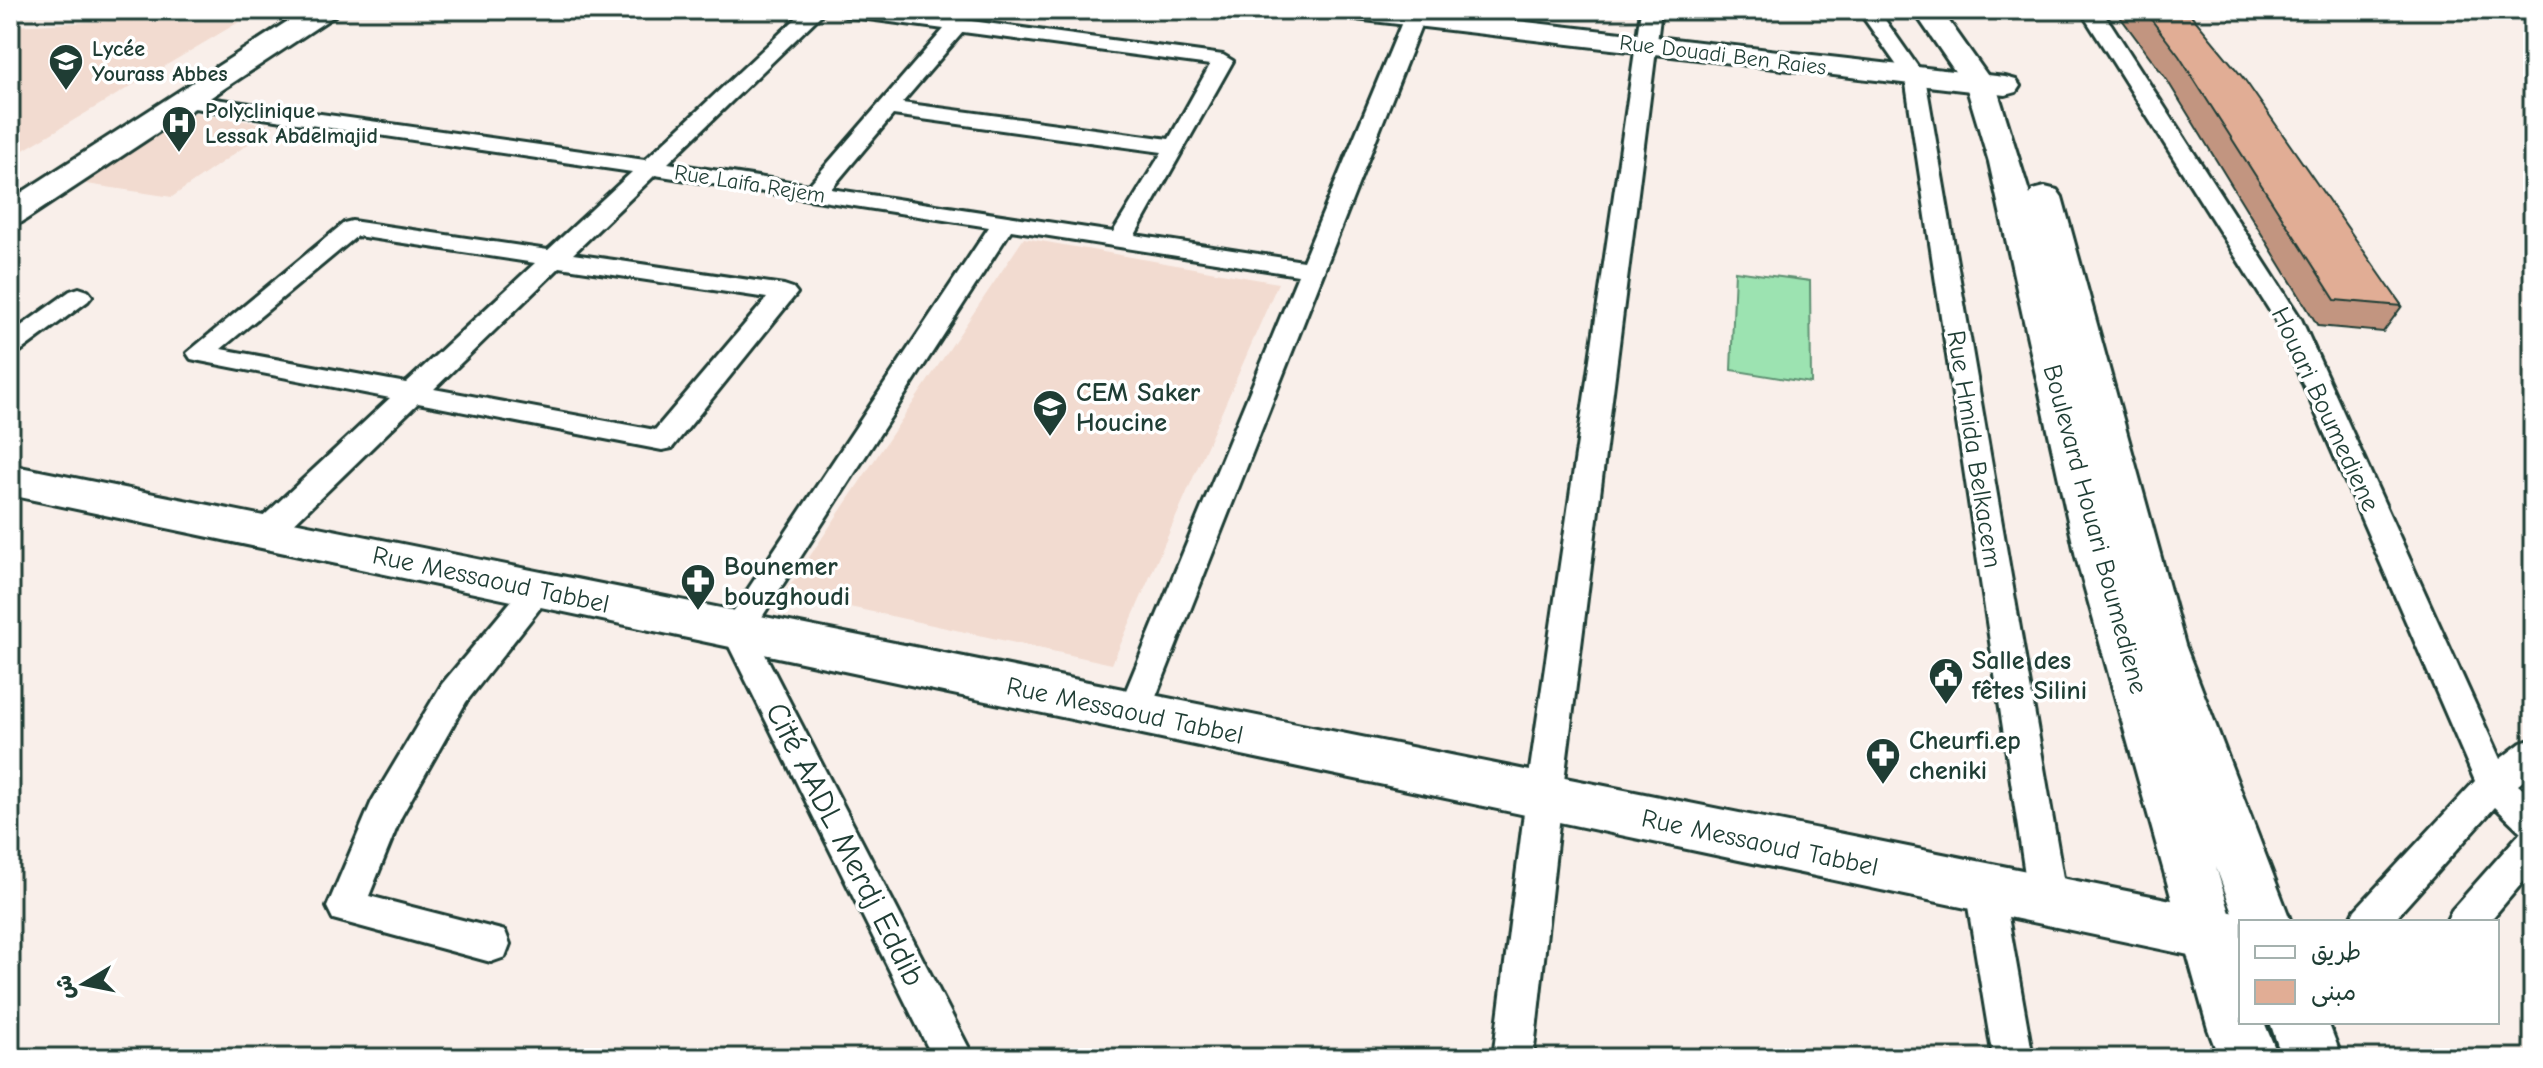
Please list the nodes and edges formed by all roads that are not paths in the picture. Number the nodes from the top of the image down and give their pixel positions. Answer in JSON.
{"nodes":[{"id":1,"x":324,"y":10,"type":"edge"},
{"id":2,"x":816,"y":10,"type":"edge"},
{"id":3,"x":845,"y":10,"type":"edge"},
{"id":4,"x":1347,"y":10,"type":"edge"},
{"id":5,"x":1651,"y":10,"type":"edge"},
{"id":6,"x":1868,"y":10,"type":"edge"},
{"id":7,"x":1927,"y":10,"type":"edge"},
{"id":8,"x":1953,"y":10,"type":"edge"},
{"id":9,"x":2090,"y":10,"type":"edge"},
{"id":10,"x":1415,"y":14,"type":"edge"},
{"id":11,"x":958,"y":25,"type":"junction"},
{"id":12,"x":1646,"y":45,"type":"junction"},
{"id":13,"x":1915,"y":77,"type":"junction"},
{"id":14,"x":1991,"y":84,"type":"junction"},
{"id":15,"x":187,"y":101,"type":"junction"},
{"id":16,"x":889,"y":108,"type":"junction"},
{"id":17,"x":1176,"y":147,"type":"junction"},
{"id":18,"x":647,"y":167,"type":"junction"},
{"id":19,"x":815,"y":193,"type":"junction"},
{"id":20,"x":10,"y":215,"type":"edge"},
{"id":21,"x":1004,"y":223,"type":"junction"},
{"id":22,"x":1120,"y":241,"type":"junction"},
{"id":23,"x":550,"y":260,"type":"junction"},
{"id":24,"x":1312,"y":270,"type":"junction"},
{"id":25,"x":79,"y":296,"type":"dead end"},
{"id":26,"x":10,"y":346,"type":"edge"},
{"id":27,"x":413,"y":391,"type":"junction"},
{"id":28,"x":10,"y":480,"type":"edge"},
{"id":29,"x":265,"y":533,"type":"junction"},
{"id":30,"x":539,"y":589,"type":"junction"},
{"id":31,"x":737,"y":630,"type":"junction"},
{"id":32,"x":1134,"y":712,"type":"junction"},
{"id":33,"x":2533,"y":753,"type":"edge"},
{"id":34,"x":2494,"y":784,"type":"junction"},
{"id":35,"x":1544,"y":797,"type":"junction"},
{"id":36,"x":2533,"y":821,"type":"edge"},
{"id":37,"x":2533,"y":844,"type":"edge"},
{"id":38,"x":1984,"y":888,"type":"junction"},
{"id":39,"x":2048,"y":901,"type":"junction"},
{"id":40,"x":2262,"y":920,"type":"edge"},
{"id":41,"x":2370,"y":920,"type":"edge"},
{"id":42,"x":2467,"y":920,"type":"edge"},
{"id":43,"x":2224,"y":937,"type":"edge"},
{"id":44,"x":491,"y":944,"type":"dead end"},
{"id":45,"x":2239,"y":1010,"type":"edge"},
{"id":46,"x":2242,"y":1024,"type":"edge"},
{"id":47,"x":2300,"y":1024,"type":"edge"},
{"id":48,"x":954,"y":1058,"type":"edge"},
{"id":49,"x":1513,"y":1058,"type":"edge"},
{"id":50,"x":2013,"y":1058,"type":"edge"},
{"id":51,"x":2249,"y":1058,"type":"edge"},
{"id":52,"x":2312,"y":1058,"type":"edge"}],
"edges":[{"from":1,"to":15,"type":"main road"},
{"from":2,"to":18,"type":"street"},
{"from":3,"to":11,"type":"street"},
{"from":4,"to":10,"type":"main road","name":"Rue Douadi Ben Raies"},
{"from":5,"to":12,"type":"street"},
{"from":6,"to":13,"type":"street","name":"Rue Hmida Belkacem"},
{"from":7,"to":14,"type":"main road","name":"Boulevard Houari Boumediene"},
{"from":8,"to":14,"type":"main road","name":"Boulevard Houari Boumediene"},
{"from":9,"to":34,"type":"street","name":"Houari Boumediene"},
{"from":10,"to":12,"type":"main road","name":"Rue Douadi Ben Raies"},
{"from":10,"to":24,"type":"street"},
{"from":11,"to":16,"type":"street"},
{"from":11,"to":17,"type":"street"},
{"from":12,"to":13,"type":"main road","name":"Rue Douadi Ben Raies"},
{"from":12,"to":35,"type":"street"},
{"from":13,"to":14,"type":"main road","name":"Rue Douadi Ben Raies"},
{"from":13,"to":39,"type":"street","name":"Rue Hmida Belkacem"},
{"from":14,"to":40,"type":"main road","name":"Boulevard Houari Boumediene"},
{"from":14,"to":43,"type":"main road","name":"Boulevard Houari Boumediene"},
{"from":15,"to":18,"type":"street","name":"Rue Laifa Rejem"},
{"from":15,"to":20,"type":"main road"},
{"from":16,"to":17,"type":"street"},
{"from":16,"to":19,"type":"street"},
{"from":17,"to":22,"type":"street"},
{"from":18,"to":19,"type":"street","name":"Rue Laifa Rejem"},
{"from":18,"to":23,"type":"street"},
{"from":19,"to":21,"type":"street","name":"Rue Laifa Rejem"},
{"from":21,"to":22,"type":"street","name":"Rue Laifa Rejem"},
{"from":21,"to":31,"type":"street"},
{"from":22,"to":24,"type":"street","name":"Rue Laifa Rejem"},
{"from":23,"to":27,"type":"street"},
{"from":23,"to":27,"type":"street"},
{"from":23,"to":27,"type":"street"},
{"from":24,"to":32,"type":"street"},
{"from":25,"to":26,"type":"street"},
{"from":27,"to":29,"type":"street"},
{"from":28,"to":29,"type":"main road","name":"Rue Messaoud Tabbel"},
{"from":29,"to":30,"type":"main road","name":"Rue Messaoud Tabbel"},
{"from":30,"to":31,"type":"main road","name":"Rue Messaoud Tabbel"},
{"from":30,"to":44,"type":"street"},
{"from":31,"to":32,"type":"main road","name":"Rue Messaoud Tabbel"},
{"from":31,"to":48,"type":"street","name":"Cité AADL Merdj Eddib"},
{"from":32,"to":35,"type":"main road","name":"Rue Messaoud Tabbel"},
{"from":33,"to":34,"type":"street"},
{"from":34,"to":36,"type":"street","name":"Houari Boumediene"},
{"from":34,"to":41,"type":"street"},
{"from":35,"to":38,"type":"main road","name":"Rue Messaoud Tabbel"},
{"from":35,"to":49,"type":"street"},
{"from":37,"to":42,"type":"street"},
{"from":38,"to":39,"type":"main road","name":"Rue Messaoud Tabbel"},
{"from":38,"to":50,"type":"street"},
{"from":39,"to":43,"type":"main road","name":"Rue Messaoud Tabbel"},
{"from":43,"to":45,"type":"main road","name":"Boulevard Houari Boumediene"},
{"from":46,"to":51,"type":"main road","name":"Boulevard Houari Boumediene"},
{"from":47,"to":52,"type":"main road"}]}
